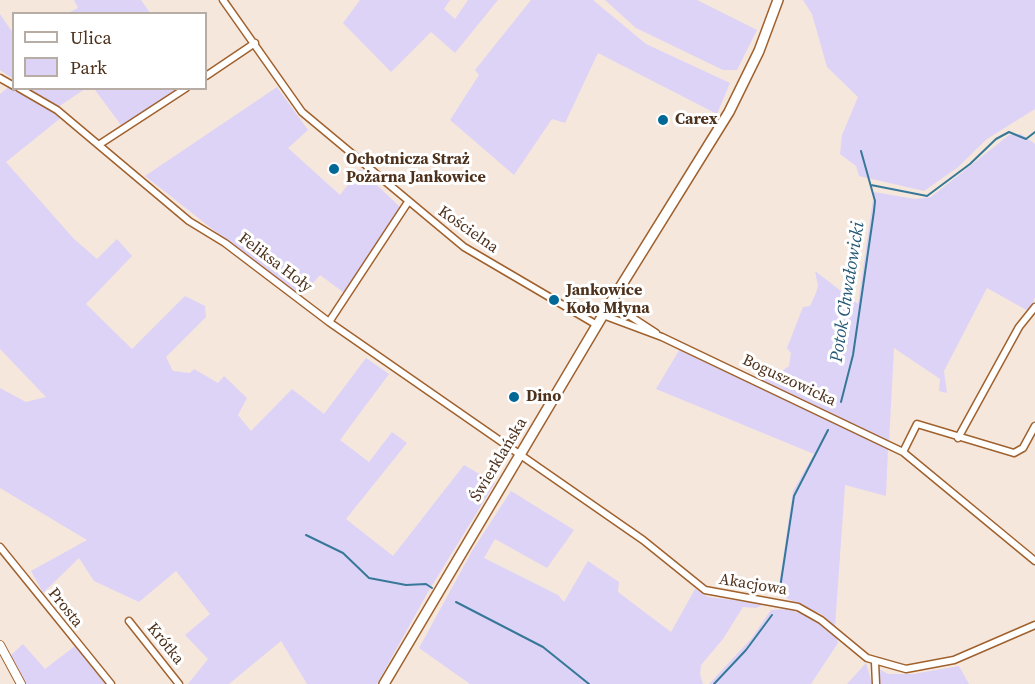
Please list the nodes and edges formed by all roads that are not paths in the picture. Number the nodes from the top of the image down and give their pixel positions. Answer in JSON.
{"nodes":[{"id":1,"x":223,"y":0,"type":"edge"},
{"id":2,"x":778,"y":0,"type":"edge"},
{"id":3,"x":255,"y":43,"type":"junction"},
{"id":4,"x":207,"y":75,"type":"edge"},
{"id":5,"x":22,"y":90,"type":"edge"},
{"id":6,"x":183,"y":90,"type":"edge"},
{"id":7,"x":100,"y":144,"type":"junction"},
{"id":8,"x":408,"y":201,"type":"junction"},
{"id":9,"x":610,"y":303,"type":"junction"},
{"id":10,"x":1035,"y":307,"type":"edge"},
{"id":11,"x":603,"y":315,"type":"junction"},
{"id":12,"x":330,"y":322,"type":"junction"},
{"id":13,"x":597,"y":325,"type":"junction"},
{"id":14,"x":662,"y":337,"type":"junction"},
{"id":15,"x":1035,"y":426,"type":"edge"},
{"id":16,"x":958,"y":438,"type":"junction"},
{"id":17,"x":903,"y":452,"type":"junction"},
{"id":18,"x":520,"y":454,"type":"junction"},
{"id":19,"x":0,"y":547,"type":"edge"},
{"id":20,"x":1035,"y":561,"type":"edge"},
{"id":21,"x":129,"y":621,"type":"dead end"},
{"id":22,"x":1035,"y":625,"type":"edge"},
{"id":23,"x":0,"y":645,"type":"edge"},
{"id":24,"x":875,"y":662,"type":"junction"},
{"id":25,"x":21,"y":684,"type":"edge"},
{"id":26,"x":111,"y":684,"type":"edge"},
{"id":27,"x":179,"y":684,"type":"edge"},
{"id":28,"x":384,"y":684,"type":"edge"},
{"id":29,"x":876,"y":684,"type":"edge"}],
"edges":[{"from":1,"to":3,"type":"street","name":"Kościelna"},
{"from":2,"to":9,"type":"main road","name":"Świerklańska"},
{"from":3,"to":4,"type":"street"},
{"from":3,"to":8,"type":"street","name":"Kościelna"},
{"from":5,"to":7,"type":"street","name":"Feliksa Hoły"},
{"from":6,"to":7,"type":"street"},
{"from":7,"to":12,"type":"street","name":"Feliksa Hoły"},
{"from":8,"to":12,"type":"street"},
{"from":8,"to":13,"type":"street","name":"Kościelna"},
{"from":9,"to":11,"type":"main road","name":"Świerklańska"},
{"from":9,"to":14,"type":"street","name":"Boguszowicka"},
{"from":10,"to":16,"type":"street"},
{"from":11,"to":13,"type":"main road","name":"Świerklańska"},
{"from":11,"to":14,"type":"street","name":"Boguszowicka"},
{"from":12,"to":18,"type":"street","name":"Feliksa Hoły"},
{"from":13,"to":18,"type":"main road","name":"Świerklańska"},
{"from":14,"to":17,"type":"street","name":"Boguszowicka"},
{"from":15,"to":16,"type":"street"},
{"from":16,"to":17,"type":"street"},
{"from":17,"to":20,"type":"street","name":"Boguszowicka"},
{"from":18,"to":24,"type":"street","name":"Akacjowa"},
{"from":18,"to":28,"type":"main road","name":"Świerklańska"},
{"from":19,"to":26,"type":"street","name":"Prosta"},
{"from":21,"to":27,"type":"street","name":"Krótka"},
{"from":22,"to":24,"type":"street","name":"Akacjowa"},
{"from":23,"to":25,"type":"street"},
{"from":24,"to":29,"type":"street"}]}
